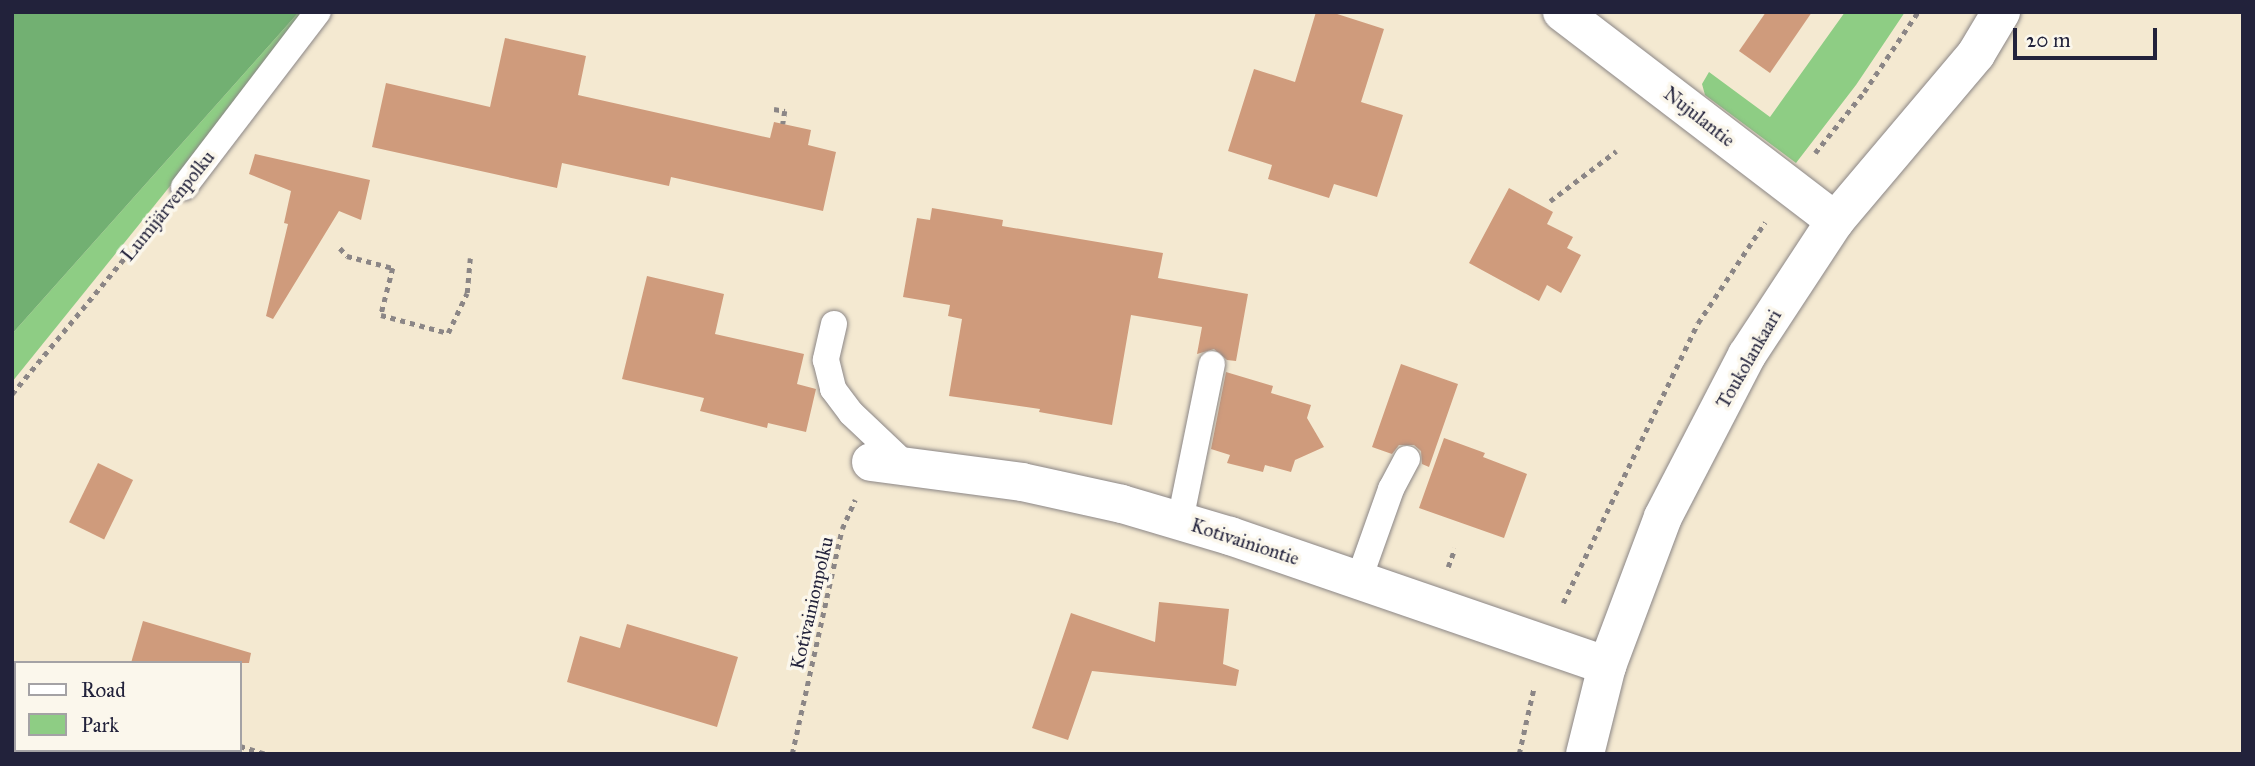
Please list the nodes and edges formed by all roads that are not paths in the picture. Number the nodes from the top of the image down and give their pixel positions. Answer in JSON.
{"nodes":[{"id":1,"x":318,"y":12,"type":"edge"},
{"id":2,"x":1562,"y":12,"type":"edge"},
{"id":3,"x":2001,"y":12,"type":"edge"},
{"id":4,"x":184,"y":187,"type":"road end"},
{"id":5,"x":1835,"y":221,"type":"junction"},
{"id":6,"x":834,"y":324,"type":"dead end"},
{"id":7,"x":1212,"y":365,"type":"dead end"},
{"id":8,"x":1407,"y":459,"type":"dead end"},
{"id":9,"x":889,"y":464,"type":"joint"},
{"id":10,"x":1180,"y":521,"type":"junction"},
{"id":11,"x":1359,"y":579,"type":"junction"},
{"id":12,"x":1607,"y":666,"type":"junction"},
{"id":13,"x":1586,"y":754,"type":"edge"}],
"edges":[{"from":1,"to":4,"type":"lane","name":"Lumijärvenpolku"},
{"from":2,"to":5,"type":"street","name":"Nujulantie"},
{"from":3,"to":5,"type":"street","name":"Toukolankaari"},
{"from":5,"to":12,"type":"street","name":"Toukolankaari"},
{"from":6,"to":9,"type":"lane"},
{"from":7,"to":10,"type":"lane"},
{"from":8,"to":11,"type":"lane"},
{"from":9,"to":10,"type":"street","name":"Kotivainiontie"},
{"from":10,"to":11,"type":"street","name":"Kotivainiontie"},
{"from":11,"to":12,"type":"street","name":"Kotivainiontie"},
{"from":12,"to":13,"type":"street","name":"Toukolankaari"}]}
